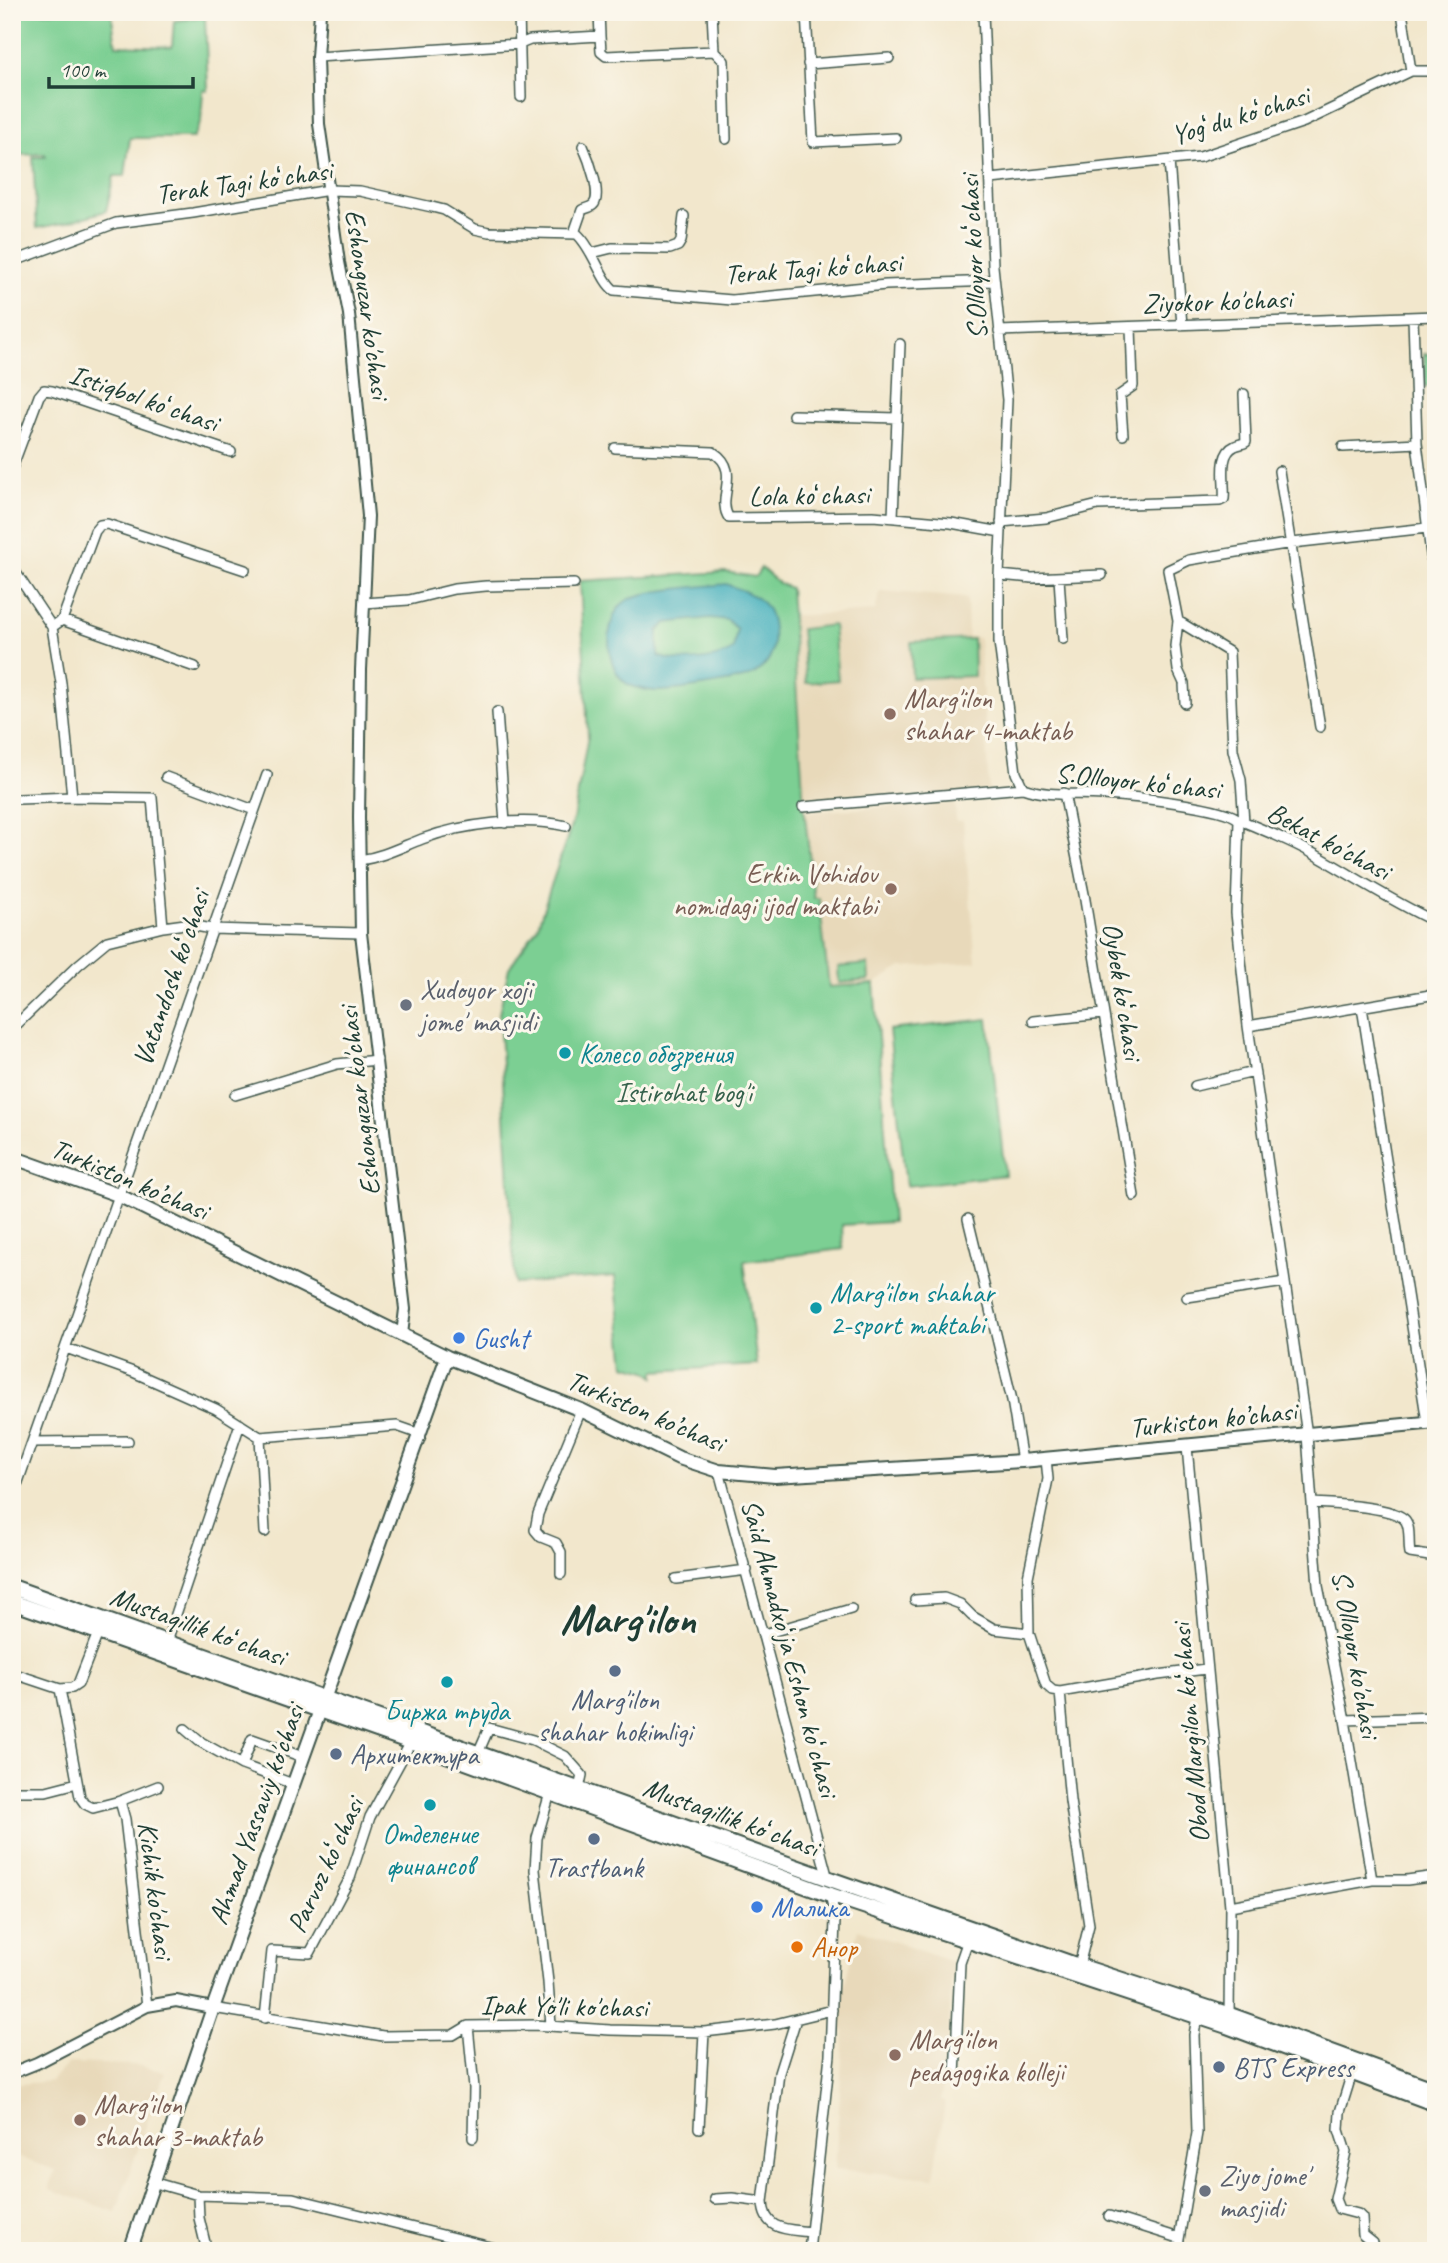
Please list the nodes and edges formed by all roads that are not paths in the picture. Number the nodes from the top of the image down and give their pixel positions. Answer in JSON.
{"nodes":[{"id":1,"x":320,"y":12,"type":"edge"},
{"id":2,"x":519,"y":12,"type":"edge"},
{"id":3,"x":599,"y":12,"type":"edge"},
{"id":4,"x":712,"y":12,"type":"edge"},
{"id":5,"x":806,"y":12,"type":"edge"},
{"id":6,"x":983,"y":12,"type":"edge"},
{"id":7,"x":1402,"y":12,"type":"edge"},
{"id":8,"x":600,"y":36,"type":"junction"},
{"id":9,"x":520,"y":44,"type":"junction"},
{"id":10,"x":714,"y":51,"type":"junction"},
{"id":11,"x":317,"y":57,"type":"junction"},
{"id":12,"x":889,"y":58,"type":"dead end"},
{"id":13,"x":808,"y":64,"type":"junction"},
{"id":14,"x":1411,"y":71,"type":"junction"},
{"id":15,"x":1436,"y":71,"type":"edge"},
{"id":16,"x":521,"y":97,"type":"dead end"},
{"id":17,"x":897,"y":138,"type":"dead end"},
{"id":18,"x":726,"y":139,"type":"dead end"},
{"id":19,"x":583,"y":146,"type":"dead end"},
{"id":20,"x":1169,"y":161,"type":"junction"},
{"id":21,"x":991,"y":179,"type":"junction"},
{"id":22,"x":329,"y":190,"type":"junction"},
{"id":23,"x":684,"y":216,"type":"dead end"},
{"id":24,"x":574,"y":233,"type":"junction"},
{"id":25,"x":592,"y":253,"type":"junction"},
{"id":26,"x":12,"y":262,"type":"edge"},
{"id":27,"x":994,"y":281,"type":"junction"},
{"id":28,"x":1436,"y":316,"type":"edge"},
{"id":29,"x":1413,"y":317,"type":"junction"},
{"id":30,"x":1182,"y":325,"type":"junction"},
{"id":31,"x":1131,"y":327,"type":"junction"},
{"id":32,"x":999,"y":331,"type":"junction"},
{"id":33,"x":900,"y":344,"type":"dead end"},
{"id":34,"x":1244,"y":394,"type":"dead end"},
{"id":35,"x":793,"y":415,"type":"dead end"},
{"id":36,"x":897,"y":418,"type":"junction"},
{"id":37,"x":1123,"y":435,"type":"dead end"},
{"id":38,"x":1417,"y":443,"type":"junction"},
{"id":39,"x":615,"y":447,"type":"dead end"},
{"id":40,"x":1343,"y":447,"type":"dead end"},
{"id":41,"x":230,"y":452,"type":"dead end"},
{"id":42,"x":12,"y":468,"type":"edge"},
{"id":43,"x":1279,"y":471,"type":"dead end"},
{"id":44,"x":893,"y":517,"type":"junction"},
{"id":45,"x":1001,"y":527,"type":"junction"},
{"id":46,"x":1427,"y":528,"type":"junction"},
{"id":47,"x":1292,"y":543,"type":"junction"},
{"id":48,"x":12,"y":567,"type":"edge"},
{"id":49,"x":245,"y":570,"type":"dead end"},
{"id":50,"x":999,"y":575,"type":"junction"},
{"id":51,"x":1102,"y":575,"type":"dead end"},
{"id":52,"x":1059,"y":578,"type":"junction"},
{"id":53,"x":574,"y":584,"type":"dead end"},
{"id":54,"x":1436,"y":594,"type":"edge"},
{"id":55,"x":364,"y":603,"type":"junction"},
{"id":56,"x":62,"y":620,"type":"junction"},
{"id":57,"x":1178,"y":621,"type":"junction"},
{"id":58,"x":52,"y":627,"type":"junction"},
{"id":59,"x":1063,"y":639,"type":"dead end"},
{"id":60,"x":195,"y":667,"type":"dead end"},
{"id":61,"x":1185,"y":703,"type":"dead end"},
{"id":62,"x":498,"y":712,"type":"dead end"},
{"id":63,"x":1320,"y":727,"type":"dead end"},
{"id":64,"x":267,"y":775,"type":"dead end"},
{"id":65,"x":166,"y":777,"type":"dead end"},
{"id":66,"x":1023,"y":788,"type":"junction"},
{"id":67,"x":1064,"y":793,"type":"junction"},
{"id":68,"x":72,"y":797,"type":"junction"},
{"id":69,"x":19,"y":799,"type":"dead end"},
{"id":70,"x":803,"y":807,"type":"dead end"},
{"id":71,"x":254,"y":810,"type":"junction"},
{"id":72,"x":1241,"y":821,"type":"junction"},
{"id":73,"x":505,"y":822,"type":"junction"},
{"id":74,"x":566,"y":826,"type":"dead end"},
{"id":75,"x":360,"y":860,"type":"junction"},
{"id":76,"x":1436,"y":922,"type":"edge"},
{"id":77,"x":163,"y":926,"type":"junction"},
{"id":78,"x":212,"y":929,"type":"junction"},
{"id":79,"x":362,"y":933,"type":"junction"},
{"id":80,"x":1436,"y":994,"type":"edge"},
{"id":81,"x":1362,"y":1007,"type":"junction"},
{"id":82,"x":1103,"y":1014,"type":"junction"},
{"id":83,"x":1033,"y":1021,"type":"dead end"},
{"id":84,"x":1248,"y":1026,"type":"junction"},
{"id":85,"x":12,"y":1029,"type":"edge"},
{"id":86,"x":377,"y":1059,"type":"junction"},
{"id":87,"x":1254,"y":1072,"type":"junction"},
{"id":88,"x":1195,"y":1086,"type":"dead end"},
{"id":89,"x":235,"y":1095,"type":"dead end"},
{"id":90,"x":12,"y":1157,"type":"edge"},
{"id":91,"x":118,"y":1195,"type":"junction"},
{"id":92,"x":1134,"y":1196,"type":"dead end"},
{"id":93,"x":968,"y":1219,"type":"dead end"},
{"id":94,"x":1285,"y":1282,"type":"junction"},
{"id":95,"x":1187,"y":1297,"type":"dead end"},
{"id":96,"x":402,"y":1335,"type":"junction"},
{"id":97,"x":66,"y":1348,"type":"junction"},
{"id":98,"x":447,"y":1357,"type":"junction"},
{"id":99,"x":581,"y":1410,"type":"junction"},
{"id":100,"x":1431,"y":1422,"type":"edge"},
{"id":101,"x":240,"y":1424,"type":"junction"},
{"id":102,"x":420,"y":1434,"type":"junction"},
{"id":103,"x":1307,"y":1435,"type":"junction"},
{"id":104,"x":260,"y":1437,"type":"junction"},
{"id":105,"x":128,"y":1441,"type":"dead end"},
{"id":106,"x":32,"y":1442,"type":"junction"},
{"id":107,"x":1187,"y":1447,"type":"junction"},
{"id":108,"x":1046,"y":1459,"type":"junction"},
{"id":109,"x":1022,"y":1461,"type":"junction"},
{"id":110,"x":719,"y":1471,"type":"junction"},
{"id":111,"x":12,"y":1499,"type":"edge"},
{"id":112,"x":1312,"y":1503,"type":"junction"},
{"id":113,"x":265,"y":1532,"type":"dead end"},
{"id":114,"x":1436,"y":1557,"type":"edge"},
{"id":115,"x":747,"y":1570,"type":"junction"},
{"id":116,"x":561,"y":1574,"type":"dead end"},
{"id":117,"x":677,"y":1579,"type":"dead end"},
{"id":118,"x":12,"y":1587,"type":"edge"},
{"id":119,"x":915,"y":1600,"type":"dead end"},
{"id":120,"x":12,"y":1602,"type":"edge"},
{"id":121,"x":851,"y":1609,"type":"dead end"},
{"id":122,"x":98,"y":1633,"type":"junction"},
{"id":123,"x":1030,"y":1633,"type":"junction"},
{"id":124,"x":764,"y":1634,"type":"junction"},
{"id":125,"x":167,"y":1641,"type":"junction"},
{"id":126,"x":1206,"y":1669,"type":"junction"},
{"id":127,"x":12,"y":1673,"type":"edge"},
{"id":128,"x":60,"y":1689,"type":"junction"},
{"id":129,"x":1060,"y":1692,"type":"junction"},
{"id":130,"x":322,"y":1703,"type":"junction"},
{"id":131,"x":1436,"y":1717,"type":"edge"},
{"id":132,"x":1345,"y":1720,"type":"junction"},
{"id":133,"x":184,"y":1729,"type":"dead end"},
{"id":134,"x":411,"y":1742,"type":"junction"},
{"id":135,"x":478,"y":1753,"type":"junction"},
{"id":136,"x":303,"y":1757,"type":"junction"},
{"id":137,"x":243,"y":1765,"type":"junction"},
{"id":138,"x":77,"y":1783,"type":"junction"},
{"id":139,"x":293,"y":1784,"type":"junction"},
{"id":140,"x":158,"y":1786,"type":"dead end"},
{"id":141,"x":579,"y":1789,"type":"junction"},
{"id":142,"x":12,"y":1791,"type":"edge"},
{"id":143,"x":550,"y":1793,"type":"junction"},
{"id":144,"x":120,"y":1801,"type":"junction"},
{"id":145,"x":1436,"y":1876,"type":"edge"},
{"id":146,"x":827,"y":1878,"type":"junction"},
{"id":147,"x":1372,"y":1880,"type":"junction"},
{"id":148,"x":830,"y":1895,"type":"junction"},
{"id":149,"x":1230,"y":1906,"type":"junction"},
{"id":150,"x":968,"y":1940,"type":"junction"},
{"id":151,"x":1079,"y":1966,"type":"junction"},
{"id":152,"x":147,"y":2006,"type":"junction"},
{"id":153,"x":213,"y":2008,"type":"junction"},
{"id":154,"x":832,"y":2010,"type":"junction"},
{"id":155,"x":1197,"y":2017,"type":"junction"},
{"id":156,"x":265,"y":2018,"type":"junction"},
{"id":157,"x":796,"y":2019,"type":"junction"},
{"id":158,"x":1228,"y":2021,"type":"junction"},
{"id":159,"x":468,"y":2026,"type":"junction"},
{"id":160,"x":551,"y":2026,"type":"junction"},
{"id":161,"x":704,"y":2032,"type":"junction"},
{"id":162,"x":12,"y":2073,"type":"edge"},
{"id":163,"x":1352,"y":2073,"type":"junction"},
{"id":164,"x":955,"y":2077,"type":"dead end"},
{"id":165,"x":1436,"y":2090,"type":"edge"},
{"id":166,"x":1436,"y":2104,"type":"edge"},
{"id":167,"x":699,"y":2128,"type":"dead end"},
{"id":168,"x":473,"y":2138,"type":"dead end"},
{"id":169,"x":152,"y":2182,"type":"junction"},
{"id":170,"x":198,"y":2195,"type":"junction"},
{"id":171,"x":715,"y":2199,"type":"dead end"},
{"id":172,"x":763,"y":2202,"type":"junction"},
{"id":173,"x":1109,"y":2216,"type":"dead end"},
{"id":174,"x":810,"y":2232,"type":"junction"},
{"id":175,"x":1179,"y":2238,"type":"junction"},
{"id":176,"x":1373,"y":2242,"type":"dead end"},
{"id":177,"x":130,"y":2251,"type":"edge"},
{"id":178,"x":207,"y":2251,"type":"edge"},
{"id":179,"x":507,"y":2251,"type":"edge"},
{"id":180,"x":809,"y":2251,"type":"edge"},
{"id":181,"x":1177,"y":2251,"type":"edge"}],
"edges":[{"from":1,"to":11,"type":"street","name":"Eshonguzar ko'chasi"},
{"from":2,"to":9,"type":"street"},
{"from":3,"to":8,"type":"street"},
{"from":4,"to":10,"type":"street"},
{"from":5,"to":13,"type":"street"},
{"from":6,"to":21,"type":"street","name":"S.Olloyor koʻchasi"},
{"from":7,"to":14,"type":"street"},
{"from":8,"to":9,"type":"street"},
{"from":8,"to":10,"type":"street"},
{"from":9,"to":11,"type":"street"},
{"from":9,"to":16,"type":"street"},
{"from":10,"to":18,"type":"street"},
{"from":11,"to":22,"type":"street","name":"Eshonguzar ko'chasi"},
{"from":12,"to":13,"type":"street"},
{"from":13,"to":17,"type":"street"},
{"from":14,"to":15,"type":"street","name":"Yogʻdu koʻchasi"},
{"from":14,"to":20,"type":"street","name":"Yogʻdu koʻchasi"},
{"from":19,"to":24,"type":"street"},
{"from":20,"to":21,"type":"street","name":"Yogʻdu koʻchasi"},
{"from":20,"to":30,"type":"street"},
{"from":21,"to":27,"type":"street","name":"S.Olloyor koʻchasi"},
{"from":22,"to":24,"type":"street","name":"Terak Tagi koʻchasi"},
{"from":22,"to":26,"type":"street","name":"Terak Tagi koʻchasi"},
{"from":22,"to":55,"type":"street","name":"Eshonguzar ko'chasi"},
{"from":23,"to":25,"type":"street"},
{"from":24,"to":25,"type":"street","name":"Terak Tagi koʻchasi"},
{"from":25,"to":27,"type":"street","name":"Terak Tagi koʻchasi"},
{"from":27,"to":32,"type":"street","name":"S.Olloyor koʻchasi"},
{"from":28,"to":29,"type":"street","name":"Ziyokor ko'chasi"},
{"from":29,"to":30,"type":"street","name":"Ziyokor ko'chasi"},
{"from":29,"to":38,"type":"street"},
{"from":30,"to":31,"type":"street","name":"Ziyokor ko'chasi"},
{"from":31,"to":32,"type":"street","name":"Ziyokor ko'chasi"},
{"from":31,"to":37,"type":"street"},
{"from":32,"to":45,"type":"street","name":"S.Olloyor koʻchasi"},
{"from":33,"to":36,"type":"street","name":"Lola koʻchasi"},
{"from":34,"to":45,"type":"street","name":"Lola koʻchasi"},
{"from":35,"to":36,"type":"street"},
{"from":36,"to":44,"type":"street","name":"Lola koʻchasi"},
{"from":38,"to":40,"type":"street"},
{"from":38,"to":46,"type":"street"},
{"from":39,"to":44,"type":"street","name":"Lola koʻchasi"},
{"from":41,"to":42,"type":"street","name":"Istiqbol koʻchasi"},
{"from":43,"to":47,"type":"street"},
{"from":44,"to":45,"type":"street","name":"Lola koʻchasi"},
{"from":45,"to":50,"type":"street","name":"S.Olloyor koʻchasi"},
{"from":46,"to":47,"type":"street"},
{"from":46,"to":54,"type":"street"},
{"from":47,"to":57,"type":"street"},
{"from":47,"to":63,"type":"street"},
{"from":48,"to":58,"type":"street"},
{"from":49,"to":56,"type":"street"},
{"from":50,"to":52,"type":"street"},
{"from":50,"to":66,"type":"street","name":"S.Olloyor koʻchasi"},
{"from":51,"to":52,"type":"street"},
{"from":52,"to":59,"type":"street"},
{"from":53,"to":55,"type":"street"},
{"from":55,"to":75,"type":"street","name":"Eshonguzar ko'chasi"},
{"from":56,"to":58,"type":"street"},
{"from":56,"to":60,"type":"street"},
{"from":57,"to":61,"type":"street"},
{"from":57,"to":72,"type":"street"},
{"from":58,"to":68,"type":"street"},
{"from":62,"to":73,"type":"street"},
{"from":64,"to":71,"type":"street","name":"Vatandosh koʻchasi"},
{"from":65,"to":71,"type":"street"},
{"from":66,"to":67,"type":"street","name":"S.Olloyor koʻchasi"},
{"from":66,"to":70,"type":"street"},
{"from":67,"to":72,"type":"street","name":"S.Olloyor koʻchasi"},
{"from":67,"to":82,"type":"street","name":"Oybek koʻchasi"},
{"from":68,"to":69,"type":"street"},
{"from":68,"to":77,"type":"street"},
{"from":71,"to":78,"type":"street","name":"Vatandosh koʻchasi"},
{"from":72,"to":76,"type":"street","name":"Bekat ko'chasi"},
{"from":72,"to":84,"type":"street","name":"S.Olloyor koʻchasi"},
{"from":73,"to":74,"type":"street"},
{"from":73,"to":75,"type":"street"},
{"from":75,"to":79,"type":"street","name":"Eshonguzar ko'chasi"},
{"from":77,"to":78,"type":"street"},
{"from":77,"to":85,"type":"street"},
{"from":78,"to":79,"type":"street"},
{"from":78,"to":91,"type":"street","name":"Vatandosh koʻchasi"},
{"from":79,"to":86,"type":"street","name":"Eshonguzar ko'chasi"},
{"from":80,"to":81,"type":"street"},
{"from":81,"to":84,"type":"street"},
{"from":81,"to":100,"type":"street"},
{"from":82,"to":83,"type":"street"},
{"from":82,"to":92,"type":"street","name":"Oybek koʻchasi"},
{"from":84,"to":87,"type":"street","name":"S.Olloyor koʻchasi"},
{"from":86,"to":89,"type":"street"},
{"from":86,"to":96,"type":"street","name":"Eshonguzar ko'chasi"},
{"from":87,"to":88,"type":"street"},
{"from":87,"to":94,"type":"street","name":"S.Olloyor koʻchasi"},
{"from":90,"to":91,"type":"main road","name":"Turkiston ko’chasi"},
{"from":91,"to":96,"type":"main road","name":"Turkiston ko’chasi"},
{"from":91,"to":97,"type":"street","name":"Vatandosh koʻchasi"},
{"from":93,"to":109,"type":"street"},
{"from":94,"to":95,"type":"street"},
{"from":94,"to":103,"type":"street","name":"S.Olloyor koʻchasi"},
{"from":96,"to":98,"type":"main road","name":"Turkiston ko’chasi"},
{"from":97,"to":101,"type":"street"},
{"from":97,"to":106,"type":"street","name":"Vatandosh koʻchasi"},
{"from":98,"to":99,"type":"main road","name":"Turkiston ko’chasi"},
{"from":98,"to":102,"type":"main road","name":"Ahmad Yassaviy ko'chasi"},
{"from":99,"to":110,"type":"main road","name":"Turkiston ko’chasi"},
{"from":99,"to":116,"type":"street"},
{"from":100,"to":103,"type":"main road","name":"Turkiston ko’chasi"},
{"from":101,"to":104,"type":"street"},
{"from":101,"to":125,"type":"street"},
{"from":102,"to":104,"type":"street"},
{"from":102,"to":130,"type":"main road","name":"Ahmad Yassaviy ko'chasi"},
{"from":103,"to":107,"type":"main road","name":"Turkiston ko’chasi"},
{"from":103,"to":112,"type":"street","name":"S. Olloyor ko'chasi"},
{"from":104,"to":113,"type":"street"},
{"from":105,"to":106,"type":"street"},
{"from":106,"to":111,"type":"street","name":"Vatandosh koʻchasi"},
{"from":107,"to":108,"type":"main road","name":"Turkiston ko’chasi"},
{"from":107,"to":126,"type":"street","name":"Obod Margilon koʻchasi"},
{"from":108,"to":109,"type":"main road","name":"Turkiston ko’chasi"},
{"from":108,"to":123,"type":"street"},
{"from":109,"to":110,"type":"main road","name":"Turkiston ko’chasi"},
{"from":110,"to":115,"type":"street","name":"Said Ahmadxoʻja Eshon koʻchasi"},
{"from":112,"to":114,"type":"street"},
{"from":112,"to":132,"type":"street","name":"S. Olloyor ko'chasi"},
{"from":115,"to":117,"type":"street"},
{"from":115,"to":124,"type":"street","name":"Said Ahmadxoʻja Eshon koʻchasi"},
{"from":118,"to":125,"type":"main road","name":"Mustaqillik koʻchasi"},
{"from":119,"to":123,"type":"street"},
{"from":120,"to":122,"type":"main road","name":"Mustaqillik koʻchasi"},
{"from":121,"to":124,"type":"street"},
{"from":122,"to":128,"type":"street"},
{"from":122,"to":130,"type":"main road","name":"Mustaqillik koʻchasi"},
{"from":123,"to":129,"type":"street"},
{"from":124,"to":146,"type":"street","name":"Said Ahmadxoʻja Eshon koʻchasi"},
{"from":125,"to":130,"type":"main road","name":"Mustaqillik koʻchasi"},
{"from":126,"to":129,"type":"street"},
{"from":126,"to":149,"type":"street","name":"Obod Margilon koʻchasi"},
{"from":127,"to":128,"type":"street"},
{"from":128,"to":138,"type":"street","name":"Kichik ko'chasi"},
{"from":129,"to":151,"type":"street"},
{"from":130,"to":134,"type":"main road","name":"Mustaqillik koʻchasi"},
{"from":130,"to":135,"type":"main road","name":"Mustaqillik koʻchasi"},
{"from":130,"to":136,"type":"main road","name":"Ahmad Yassaviy ko'chasi"},
{"from":131,"to":132,"type":"street"},
{"from":132,"to":147,"type":"street","name":"S. Olloyor ko'chasi"},
{"from":133,"to":137,"type":"street"},
{"from":134,"to":143,"type":"main road","name":"Mustaqillik koʻchasi"},
{"from":134,"to":156,"type":"street","name":"Parvoz koʻchasi"},
{"from":135,"to":141,"type":"main road","name":"Mustaqillik koʻchasi"},
{"from":135,"to":141,"type":"street"},
{"from":136,"to":137,"type":"street"},
{"from":136,"to":139,"type":"main road","name":"Ahmad Yassaviy ko'chasi"},
{"from":137,"to":139,"type":"street"},
{"from":138,"to":142,"type":"street"},
{"from":138,"to":144,"type":"street","name":"Kichik ko'chasi"},
{"from":139,"to":153,"type":"main road","name":"Ahmad Yassaviy ko'chasi"},
{"from":140,"to":144,"type":"street"},
{"from":141,"to":146,"type":"main road","name":"Mustaqillik koʻchasi"},
{"from":143,"to":148,"type":"main road","name":"Mustaqillik koʻchasi"},
{"from":143,"to":160,"type":"street"},
{"from":144,"to":152,"type":"street","name":"Kichik ko'chasi"},
{"from":145,"to":147,"type":"street"},
{"from":146,"to":148,"type":"street","name":"Said Ahmadxoʻja Eshon koʻchasi"},
{"from":146,"to":151,"type":"main road","name":"Mustaqillik koʻchasi"},
{"from":147,"to":149,"type":"street"},
{"from":148,"to":150,"type":"main road","name":"Mustaqillik koʻchasi"},
{"from":148,"to":154,"type":"street","name":"Said Ahmadxoʻja Eshon koʻchasi"},
{"from":149,"to":158,"type":"street","name":"Obod Margilon koʻchasi"},
{"from":150,"to":155,"type":"main road","name":"Mustaqillik koʻchasi"},
{"from":150,"to":164,"type":"street"},
{"from":151,"to":158,"type":"main road","name":"Mustaqillik koʻchasi"},
{"from":152,"to":153,"type":"street"},
{"from":152,"to":162,"type":"street"},
{"from":153,"to":156,"type":"street","name":"Ipak Yo'li ko'chasi"},
{"from":153,"to":169,"type":"main road","name":"Ahmad Yassaviy ko'chasi"},
{"from":154,"to":157,"type":"street","name":"Ipak Yo'li ko'chasi"},
{"from":154,"to":174,"type":"street","name":"Said Ahmadxoʻja Eshon koʻchasi"},
{"from":155,"to":158,"type":"main road","name":"Mustaqillik koʻchasi"},
{"from":155,"to":175,"type":"street"},
{"from":156,"to":159,"type":"street","name":"Ipak Yo'li ko'chasi"},
{"from":157,"to":161,"type":"street","name":"Ipak Yo'li ko'chasi"},
{"from":157,"to":172,"type":"street"},
{"from":158,"to":163,"type":"main road","name":"Mustaqillik koʻchasi"},
{"from":158,"to":165,"type":"main road","name":"Mustaqillik koʻchasi"},
{"from":159,"to":160,"type":"street","name":"Ipak Yo'li ko'chasi"},
{"from":159,"to":168,"type":"street"},
{"from":160,"to":161,"type":"street","name":"Ipak Yo'li ko'chasi"},
{"from":161,"to":167,"type":"street"},
{"from":163,"to":166,"type":"main road","name":"Mustaqillik koʻchasi"},
{"from":163,"to":176,"type":"street"},
{"from":169,"to":170,"type":"street"},
{"from":169,"to":177,"type":"main road","name":"Ahmad Yassaviy ko'chasi"},
{"from":170,"to":178,"type":"street"},
{"from":170,"to":179,"type":"street"},
{"from":171,"to":172,"type":"street"},
{"from":172,"to":174,"type":"street"},
{"from":173,"to":175,"type":"street"},
{"from":174,"to":180,"type":"street","name":"Said Ahmadxoʻja Eshon koʻchasi"},
{"from":175,"to":181,"type":"street"}]}
